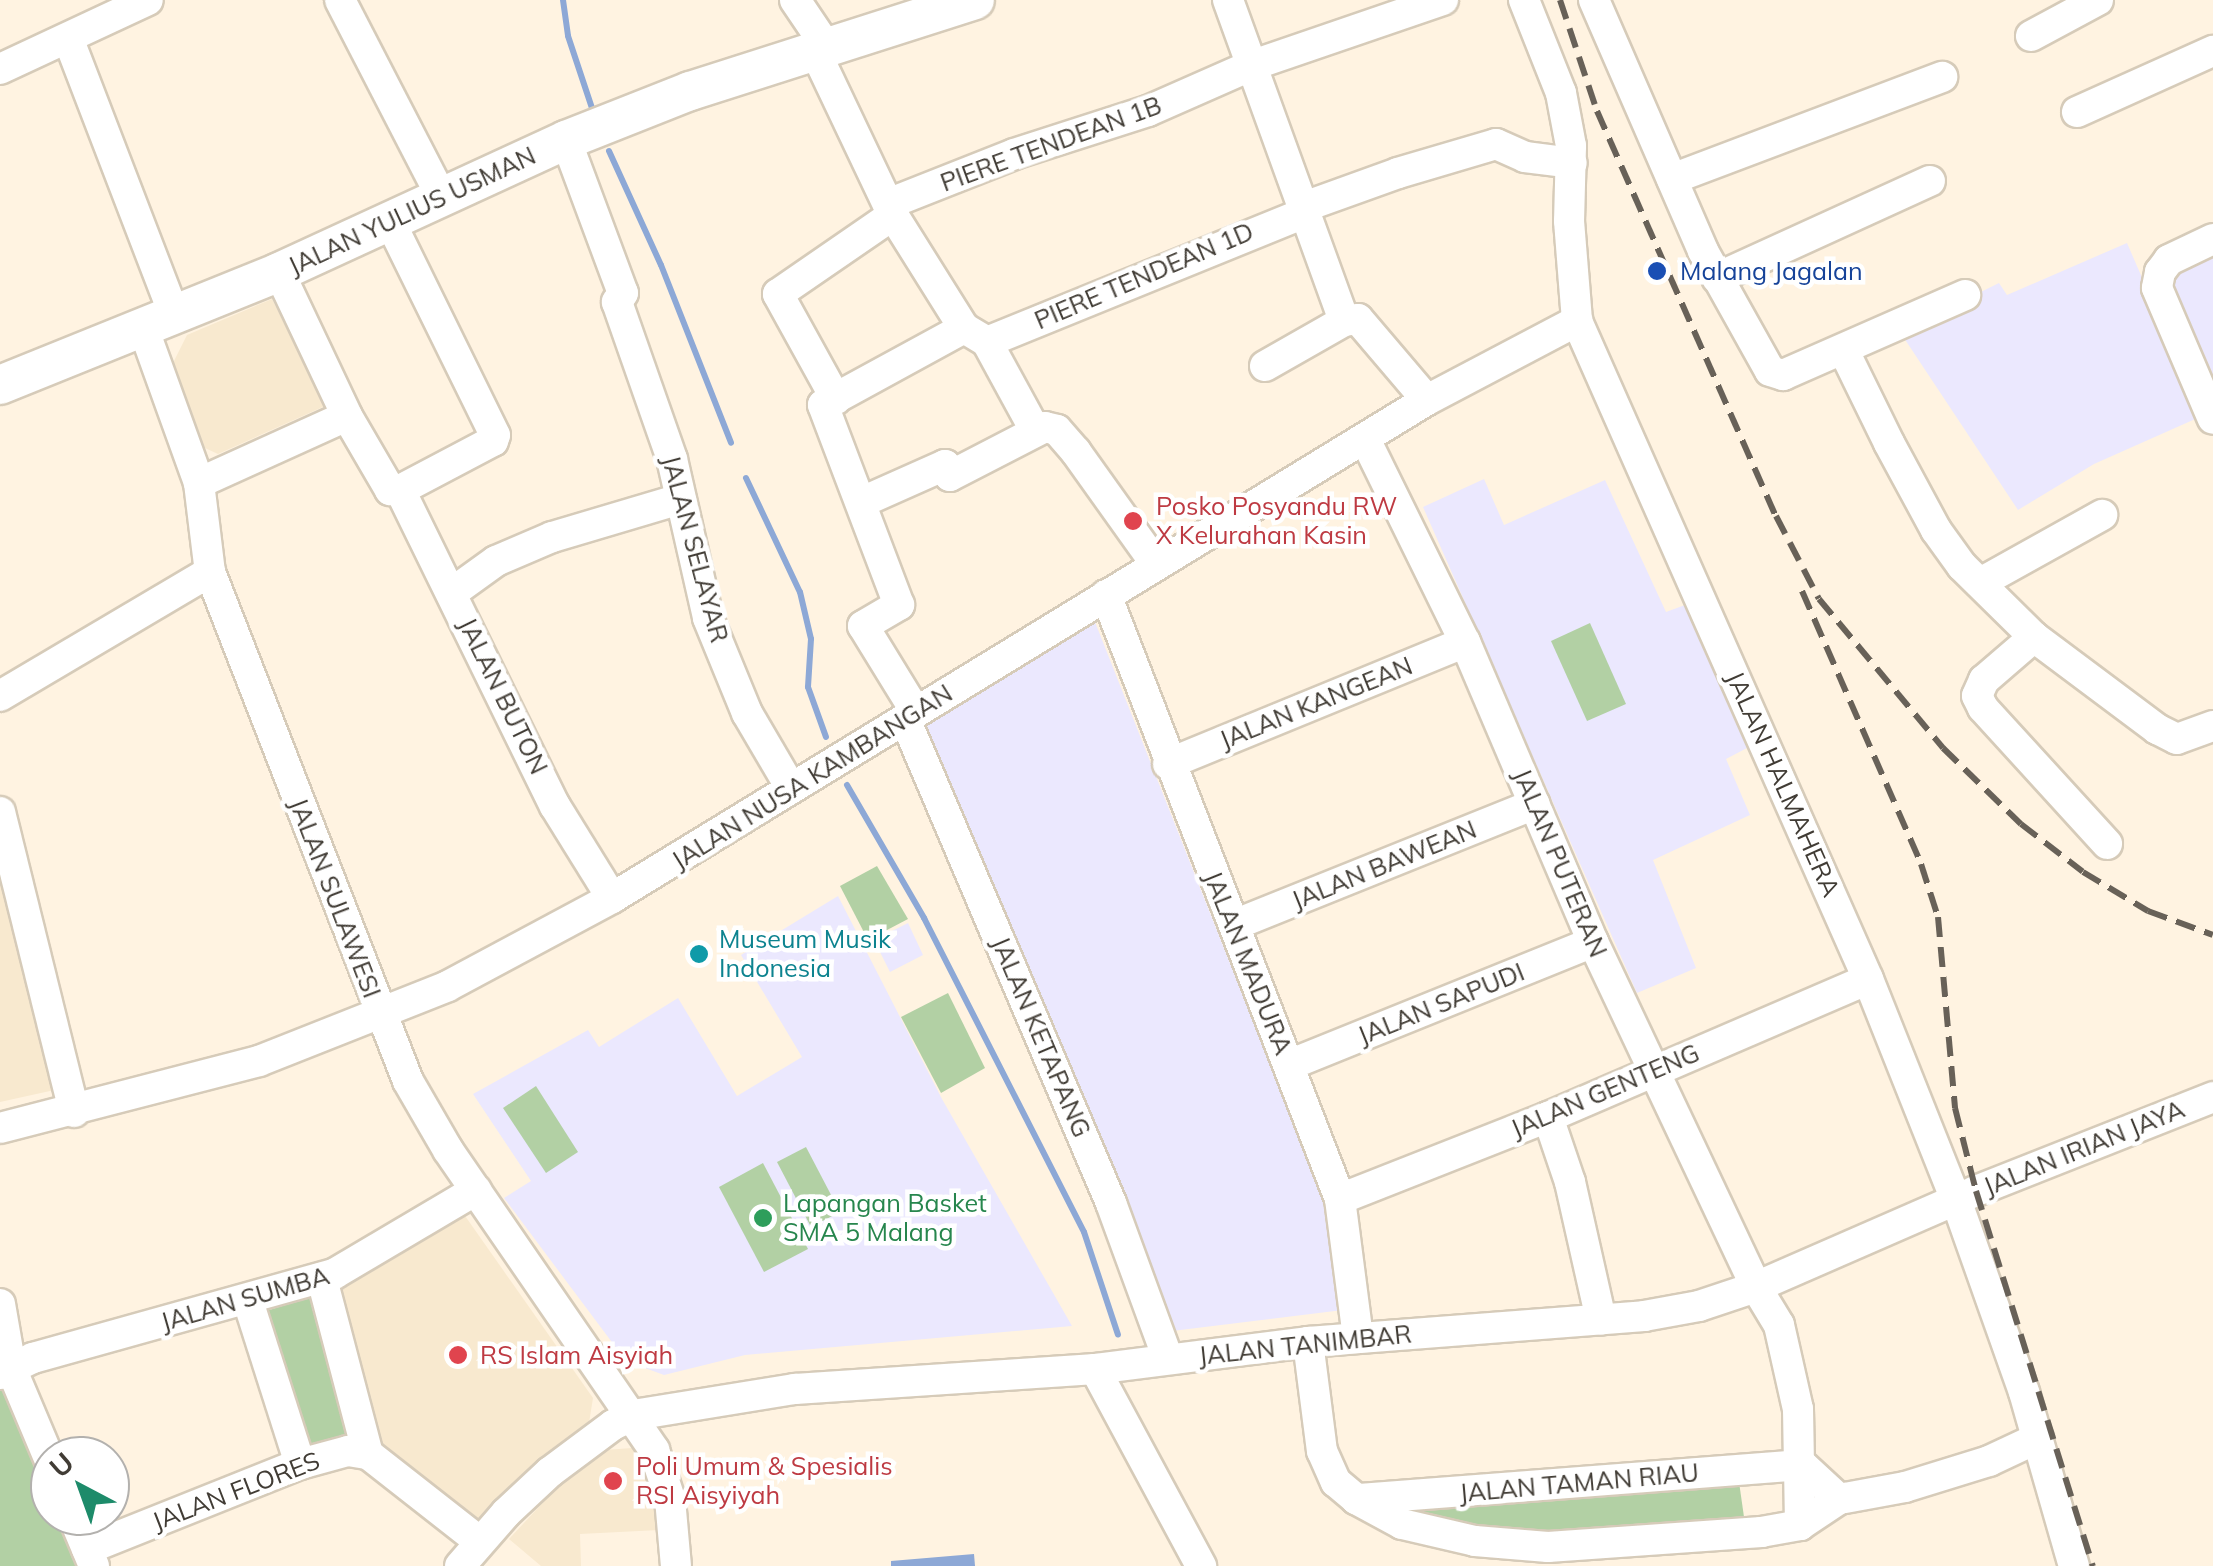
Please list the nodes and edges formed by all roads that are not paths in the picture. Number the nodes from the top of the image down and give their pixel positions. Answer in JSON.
{"nodes":[{"id":1,"x":148,"y":0,"type":"edge"},
{"id":2,"x":795,"y":0,"type":"edge"},
{"id":3,"x":975,"y":0,"type":"edge"},
{"id":4,"x":1228,"y":0,"type":"edge"},
{"id":5,"x":1444,"y":0,"type":"edge"},
{"id":6,"x":1524,"y":0,"type":"edge"},
{"id":7,"x":1594,"y":0,"type":"edge"},
{"id":8,"x":2098,"y":0,"type":"edge"},
{"id":9,"x":344,"y":1,"type":"edge"},
{"id":10,"x":2031,"y":36,"type":"dead end"},
{"id":11,"x":68,"y":38,"type":"junction"},
{"id":12,"x":822,"y":51,"type":"junction"},
{"id":13,"x":2213,"y":51,"type":"edge"},
{"id":14,"x":1250,"y":66,"type":"junction"},
{"id":15,"x":0,"y":69,"type":"edge"},
{"id":16,"x":1942,"y":77,"type":"dead end"},
{"id":17,"x":2078,"y":112,"type":"dead end"},
{"id":18,"x":566,"y":140,"type":"junction"},
{"id":19,"x":1572,"y":163,"type":"junction"},
{"id":20,"x":1672,"y":179,"type":"junction"},
{"id":21,"x":1930,"y":182,"type":"dead end"},
{"id":22,"x":441,"y":196,"type":"junction"},
{"id":23,"x":891,"y":210,"type":"junction"},
{"id":24,"x":1302,"y":211,"type":"junction"},
{"id":25,"x":389,"y":220,"type":"junction"},
{"id":26,"x":2213,"y":239,"type":"edge"},
{"id":27,"x":279,"y":272,"type":"junction"},
{"id":28,"x":1717,"y":278,"type":"junction"},
{"id":29,"x":1965,"y":295,"type":"dead end"},
{"id":30,"x":1577,"y":320,"type":"junction"},
{"id":31,"x":1344,"y":321,"type":"junction"},
{"id":32,"x":159,"y":323,"type":"junction"},
{"id":33,"x":975,"y":335,"type":"junction"},
{"id":34,"x":1844,"y":351,"type":"junction"},
{"id":35,"x":1265,"y":366,"type":"dead end"},
{"id":36,"x":0,"y":385,"type":"edge"},
{"id":37,"x":836,"y":399,"type":"junction"},
{"id":38,"x":1427,"y":400,"type":"junction"},
{"id":39,"x":347,"y":416,"type":"junction"},
{"id":40,"x":2213,"y":419,"type":"edge"},
{"id":41,"x":1035,"y":430,"type":"junction"},
{"id":42,"x":1364,"y":438,"type":"junction"},
{"id":43,"x":199,"y":483,"type":"junction"},
{"id":44,"x":400,"y":490,"type":"junction"},
{"id":45,"x":680,"y":499,"type":"junction"},
{"id":46,"x":862,"y":502,"type":"junction"},
{"id":47,"x":2102,"y":515,"type":"dead end"},
{"id":48,"x":1156,"y":564,"type":"junction"},
{"id":49,"x":210,"y":572,"type":"junction"},
{"id":50,"x":1980,"y":584,"type":"junction"},
{"id":51,"x":452,"y":592,"type":"junction"},
{"id":52,"x":1106,"y":595,"type":"junction"},
{"id":53,"x":2034,"y":636,"type":"junction"},
{"id":54,"x":94,"y":638,"type":"junction"},
{"id":55,"x":1465,"y":642,"type":"junction"},
{"id":56,"x":0,"y":670,"type":"edge"},
{"id":57,"x":0,"y":696,"type":"edge"},
{"id":58,"x":911,"y":716,"type":"junction"},
{"id":59,"x":2213,"y":726,"type":"edge"},
{"id":60,"x":1168,"y":764,"type":"junction"},
{"id":61,"x":790,"y":788,"type":"junction"},
{"id":62,"x":1535,"y":804,"type":"junction"},
{"id":63,"x":0,"y":812,"type":"edge"},
{"id":64,"x":2107,"y":844,"type":"dead end"},
{"id":65,"x":612,"y":898,"type":"junction"},
{"id":66,"x":1234,"y":926,"type":"junction"},
{"id":67,"x":1593,"y":942,"type":"junction"},
{"id":68,"x":1868,"y":978,"type":"junction"},
{"id":69,"x":380,"y":1016,"type":"junction"},
{"id":70,"x":1289,"y":1066,"type":"junction"},
{"id":71,"x":1654,"y":1071,"type":"junction"},
{"id":72,"x":2213,"y":1097,"type":"edge"},
{"id":73,"x":74,"y":1112,"type":"junction"},
{"id":74,"x":1548,"y":1117,"type":"junction"},
{"id":75,"x":0,"y":1128,"type":"edge"},
{"id":76,"x":476,"y":1190,"type":"junction"},
{"id":77,"x":1340,"y":1200,"type":"junction"},
{"id":78,"x":1956,"y":1200,"type":"junction"},
{"id":79,"x":322,"y":1279,"type":"junction"},
{"id":80,"x":1756,"y":1287,"type":"junction"},
{"id":81,"x":248,"y":1301,"type":"junction"},
{"id":82,"x":0,"y":1304,"type":"edge"},
{"id":83,"x":1602,"y":1320,"type":"junction"},
{"id":84,"x":1358,"y":1338,"type":"junction"},
{"id":85,"x":1308,"y":1342,"type":"junction"},
{"id":86,"x":1168,"y":1359,"type":"junction"},
{"id":87,"x":1096,"y":1369,"type":"junction"},
{"id":88,"x":6,"y":1371,"type":"edge"},
{"id":89,"x":634,"y":1415,"type":"junction"},
{"id":90,"x":38,"y":1436,"type":"edge"},
{"id":91,"x":2038,"y":1438,"type":"junction"},
{"id":92,"x":368,"y":1454,"type":"junction"},
{"id":93,"x":300,"y":1464,"type":"junction"},
{"id":94,"x":1802,"y":1465,"type":"junction"},
{"id":95,"x":1356,"y":1499,"type":"junction"},
{"id":96,"x":1839,"y":1499,"type":"junction"},
{"id":97,"x":1800,"y":1525,"type":"junction"},
{"id":98,"x":479,"y":1542,"type":"junction"},
{"id":99,"x":90,"y":1558,"type":"edge"},
{"id":100,"x":460,"y":1566,"type":"edge"},
{"id":101,"x":676,"y":1566,"type":"edge"},
{"id":102,"x":1201,"y":1566,"type":"edge"},
{"id":103,"x":2074,"y":1566,"type":"edge"}],
"edges":[{"from":1,"to":11,"type":"street"},
{"from":2,"to":12,"type":"street"},
{"from":3,"to":12,"type":"main road","name":"JALAN YULIUS USMAN"},
{"from":4,"to":14,"type":"street"},
{"from":5,"to":14,"type":"street","name":"PIERE TENDEAN 1B"},
{"from":6,"to":19,"type":"street","name":"JALAN HALMAHERA"},
{"from":7,"to":20,"type":"street"},
{"from":8,"to":10,"type":"street"},
{"from":9,"to":22,"type":"street"},
{"from":11,"to":15,"type":"street"},
{"from":11,"to":32,"type":"street","name":"JALAN SULAWESI"},
{"from":12,"to":18,"type":"main road","name":"JALAN YULIUS USMAN"},
{"from":12,"to":23,"type":"street"},
{"from":13,"to":17,"type":"street"},
{"from":14,"to":23,"type":"street","name":"PIERE TENDEAN 1B"},
{"from":14,"to":24,"type":"street"},
{"from":16,"to":20,"type":"street"},
{"from":18,"to":22,"type":"main road","name":"JALAN YULIUS USMAN"},
{"from":18,"to":45,"type":"street","name":"JALAN SELAYAR"},
{"from":19,"to":24,"type":"street","name":"PIERE TENDEAN 1D"},
{"from":19,"to":30,"type":"street","name":"JALAN HALMAHERA"},
{"from":20,"to":28,"type":"street"},
{"from":21,"to":28,"type":"street"},
{"from":22,"to":25,"type":"main road","name":"JALAN YULIUS USMAN"},
{"from":23,"to":33,"type":"street"},
{"from":23,"to":37,"type":"street","name":"PIERE TENDEAN 1B"},
{"from":24,"to":31,"type":"street"},
{"from":24,"to":33,"type":"street","name":"PIERE TENDEAN 1D"},
{"from":25,"to":27,"type":"main road","name":"JALAN YULIUS USMAN"},
{"from":25,"to":44,"type":"street"},
{"from":26,"to":40,"type":"street"},
{"from":27,"to":32,"type":"main road","name":"JALAN YULIUS USMAN"},
{"from":27,"to":39,"type":"street"},
{"from":28,"to":34,"type":"street"},
{"from":29,"to":34,"type":"street"},
{"from":30,"to":38,"type":"street","name":"JALAN NUSA KAMBANGAN"},
{"from":30,"to":68,"type":"street","name":"JALAN HALMAHERA"},
{"from":31,"to":35,"type":"street"},
{"from":31,"to":38,"type":"street"},
{"from":32,"to":36,"type":"main road","name":"JALAN YULIUS USMAN"},
{"from":32,"to":43,"type":"street","name":"JALAN SULAWESI"},
{"from":33,"to":37,"type":"street","name":"PIERE TENDEAN 1D"},
{"from":33,"to":41,"type":"street"},
{"from":34,"to":50,"type":"street"},
{"from":37,"to":46,"type":"street"},
{"from":38,"to":42,"type":"street","name":"JALAN NUSA KAMBANGAN"},
{"from":39,"to":43,"type":"street"},
{"from":39,"to":44,"type":"street","name":"JALAN BUTON"},
{"from":41,"to":46,"type":"street"},
{"from":41,"to":48,"type":"street"},
{"from":42,"to":48,"type":"street","name":"JALAN NUSA KAMBANGAN"},
{"from":42,"to":55,"type":"street","name":"JALAN PUTERAN"},
{"from":43,"to":49,"type":"street","name":"JALAN SULAWESI"},
{"from":44,"to":51,"type":"street","name":"JALAN BUTON"},
{"from":45,"to":51,"type":"street"},
{"from":45,"to":61,"type":"street","name":"JALAN SELAYAR"},
{"from":46,"to":58,"type":"street","name":"JALAN KETAPANG"},
{"from":47,"to":50,"type":"street"},
{"from":48,"to":52,"type":"street","name":"JALAN NUSA KAMBANGAN"},
{"from":49,"to":54,"type":"street"},
{"from":49,"to":69,"type":"street","name":"JALAN SULAWESI"},
{"from":50,"to":53,"type":"street"},
{"from":51,"to":65,"type":"street","name":"JALAN BUTON"},
{"from":52,"to":58,"type":"street","name":"JALAN NUSA KAMBANGAN"},
{"from":52,"to":60,"type":"street","name":"JALAN MADURA"},
{"from":53,"to":59,"type":"street"},
{"from":53,"to":64,"type":"street"},
{"from":54,"to":56,"type":"street"},
{"from":54,"to":57,"type":"street"},
{"from":55,"to":60,"type":"street","name":"JALAN KANGEAN"},
{"from":55,"to":62,"type":"street","name":"JALAN PUTERAN"},
{"from":58,"to":61,"type":"street","name":"JALAN NUSA KAMBANGAN"},
{"from":58,"to":86,"type":"street","name":"JALAN KETAPANG"},
{"from":60,"to":66,"type":"street","name":"JALAN MADURA"},
{"from":61,"to":65,"type":"street","name":"JALAN NUSA KAMBANGAN"},
{"from":62,"to":66,"type":"street","name":"JALAN BAWEAN"},
{"from":62,"to":67,"type":"street","name":"JALAN PUTERAN"},
{"from":63,"to":73,"type":"street"},
{"from":65,"to":69,"type":"street","name":"JALAN NUSA KAMBANGAN"},
{"from":66,"to":70,"type":"street","name":"JALAN MADURA"},
{"from":67,"to":70,"type":"street","name":"JALAN SAPUDI"},
{"from":67,"to":71,"type":"street","name":"JALAN PUTERAN"},
{"from":68,"to":71,"type":"street","name":"JALAN GENTENG"},
{"from":68,"to":78,"type":"street","name":"JALAN HALMAHERA"},
{"from":69,"to":73,"type":"street","name":"JALAN NUSA KAMBANGAN"},
{"from":69,"to":76,"type":"street","name":"JALAN SULAWESI"},
{"from":70,"to":77,"type":"street","name":"JALAN MADURA"},
{"from":71,"to":74,"type":"street","name":"JALAN GENTENG"},
{"from":71,"to":80,"type":"street","name":"JALAN PUTERAN"},
{"from":72,"to":78,"type":"street","name":"JALAN IRIAN JAYA"},
{"from":73,"to":75,"type":"street","name":"JALAN NUSA KAMBANGAN"},
{"from":74,"to":77,"type":"street","name":"JALAN GENTENG"},
{"from":74,"to":83,"type":"street"},
{"from":76,"to":79,"type":"street","name":"JALAN SUMBA"},
{"from":76,"to":89,"type":"street","name":"JALAN SULAWESI"},
{"from":77,"to":84,"type":"street","name":"JALAN MADURA"},
{"from":78,"to":80,"type":"street","name":"JALAN TANIMBAR"},
{"from":78,"to":91,"type":"street","name":"JALAN HALMAHERA"},
{"from":79,"to":81,"type":"street","name":"JALAN SUMBA"},
{"from":79,"to":92,"type":"street"},
{"from":80,"to":83,"type":"street","name":"JALAN TANIMBAR"},
{"from":80,"to":94,"type":"street","name":"JALAN PUTERAN"},
{"from":81,"to":88,"type":"street","name":"JALAN SUMBA"},
{"from":81,"to":93,"type":"street"},
{"from":82,"to":88,"type":"street"},
{"from":83,"to":84,"type":"street","name":"JALAN TANIMBAR"},
{"from":84,"to":85,"type":"street","name":"JALAN TANIMBAR"},
{"from":85,"to":86,"type":"street","name":"JALAN TANIMBAR"},
{"from":85,"to":95,"type":"street","name":"JALAN TAMAN RIAU"},
{"from":86,"to":87,"type":"street","name":"JALAN TANIMBAR"},
{"from":87,"to":89,"type":"street","name":"JALAN TANIMBAR"},
{"from":87,"to":102,"type":"street"},
{"from":88,"to":90,"type":"street"},
{"from":89,"to":98,"type":"street"},
{"from":89,"to":101,"type":"street","name":"JALAN SULAWESI"},
{"from":91,"to":96,"type":"street","name":"JALAN TAMAN RIAU"},
{"from":91,"to":103,"type":"street","name":"JALAN HALMAHERA"},
{"from":92,"to":93,"type":"street","name":"JALAN FLORES"},
{"from":92,"to":98,"type":"street"},
{"from":93,"to":99,"type":"street","name":"JALAN FLORES"},
{"from":94,"to":95,"type":"street","name":"JALAN TAMAN RIAU"},
{"from":94,"to":96,"type":"street"},
{"from":94,"to":97,"type":"street"},
{"from":95,"to":97,"type":"street","name":"JALAN TAMAN RIAU"},
{"from":96,"to":97,"type":"street","name":"JALAN TAMAN RIAU"},
{"from":98,"to":100,"type":"street"}]}
